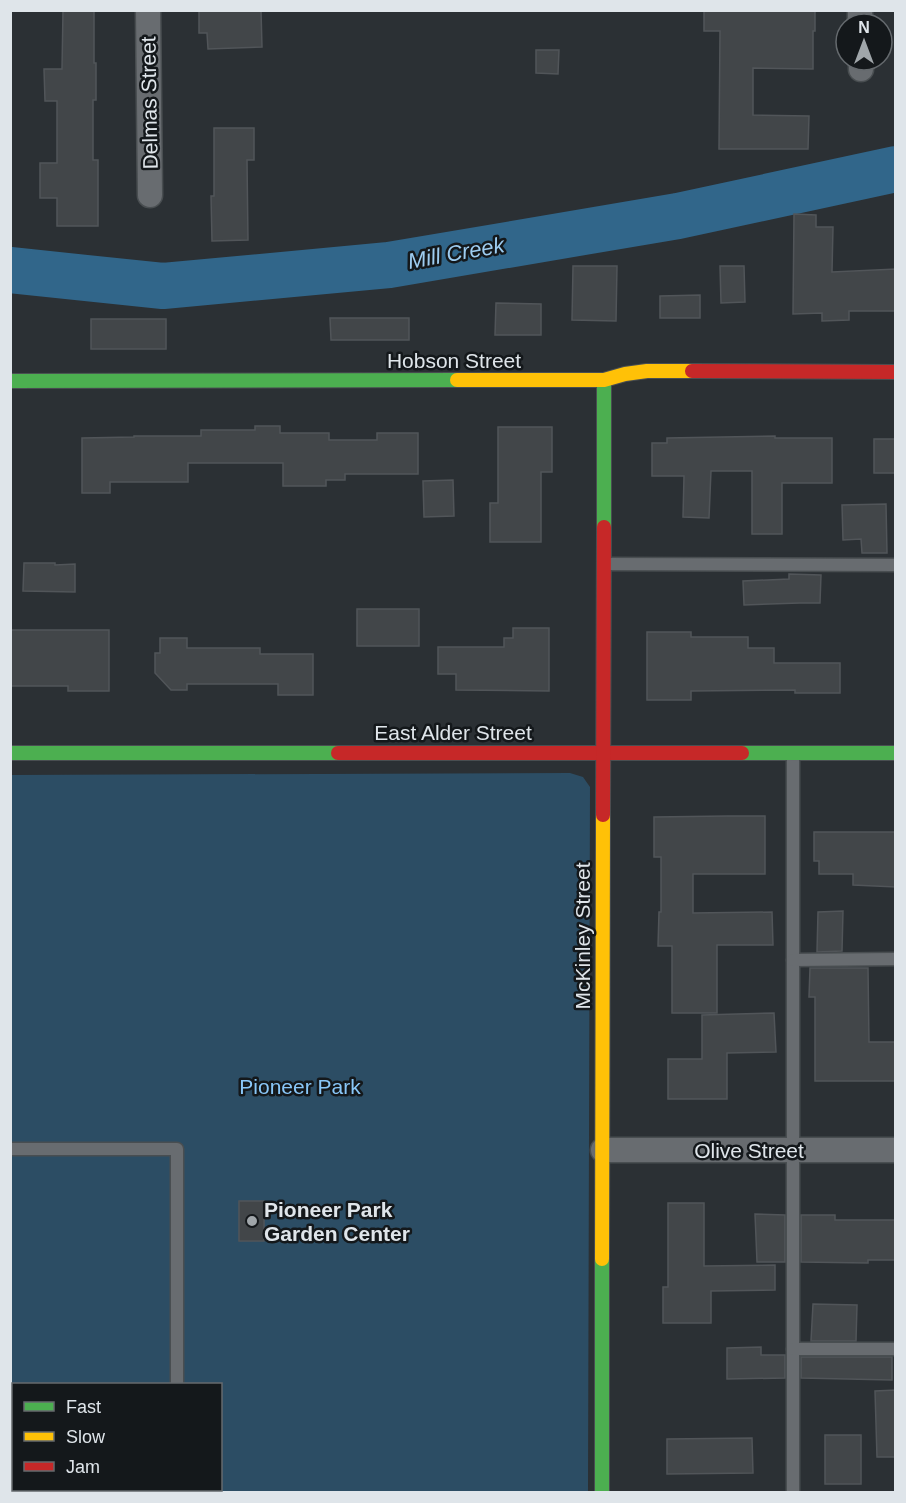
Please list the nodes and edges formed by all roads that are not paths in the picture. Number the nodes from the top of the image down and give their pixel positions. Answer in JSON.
{"nodes":[{"id":1,"x":148,"y":10,"type":"edge"},
{"id":2,"x":150,"y":195,"type":"dead end"},
{"id":3,"x":896,"y":372,"type":"edge"},
{"id":4,"x":604,"y":380,"type":"junction"},
{"id":5,"x":10,"y":381,"type":"edge"},
{"id":6,"x":604,"y":564,"type":"junction"},
{"id":7,"x":896,"y":565,"type":"edge"},
{"id":8,"x":10,"y":753,"type":"edge"},
{"id":9,"x":604,"y":753,"type":"junction"},
{"id":10,"x":793,"y":753,"type":"junction"},
{"id":11,"x":896,"y":753,"type":"edge"},
{"id":12,"x":896,"y":959,"type":"edge"},
{"id":13,"x":793,"y":960,"type":"junction"},
{"id":14,"x":10,"y":1149,"type":"edge"},
{"id":15,"x":603,"y":1150,"type":"junction"},
{"id":16,"x":793,"y":1150,"type":"junction"},
{"id":17,"x":896,"y":1150,"type":"edge"},
{"id":18,"x":896,"y":1348,"type":"edge"},
{"id":19,"x":793,"y":1349,"type":"junction"},
{"id":20,"x":177,"y":1383,"type":"edge"},
{"id":21,"x":602,"y":1492,"type":"edge"},
{"id":22,"x":793,"y":1492,"type":"edge"}],
"edges":[{"from":1,"to":2,"type":"street","name":"Delmas Street"},
{"from":3,"to":4,"type":"street","name":"Hobson Street"},
{"from":4,"to":5,"type":"street","name":"Hobson Street"},
{"from":4,"to":6,"type":"street","name":"McKinley Street"},
{"from":6,"to":7,"type":"lane"},
{"from":6,"to":9,"type":"street","name":"McKinley Street"},
{"from":8,"to":9,"type":"street","name":"East Alder Street"},
{"from":9,"to":10,"type":"street","name":"East Alder Street"},
{"from":9,"to":15,"type":"street","name":"McKinley Street"},
{"from":10,"to":11,"type":"street","name":"East Alder Street"},
{"from":10,"to":13,"type":"lane"},
{"from":12,"to":13,"type":"lane"},
{"from":13,"to":16,"type":"lane"},
{"from":14,"to":20,"type":"lane"},
{"from":15,"to":16,"type":"street","name":"Olive Street"},
{"from":15,"to":21,"type":"street","name":"McKinley Street"},
{"from":16,"to":17,"type":"street","name":"Olive Street"},
{"from":16,"to":19,"type":"lane"},
{"from":18,"to":19,"type":"lane"},
{"from":19,"to":22,"type":"lane"}]}
